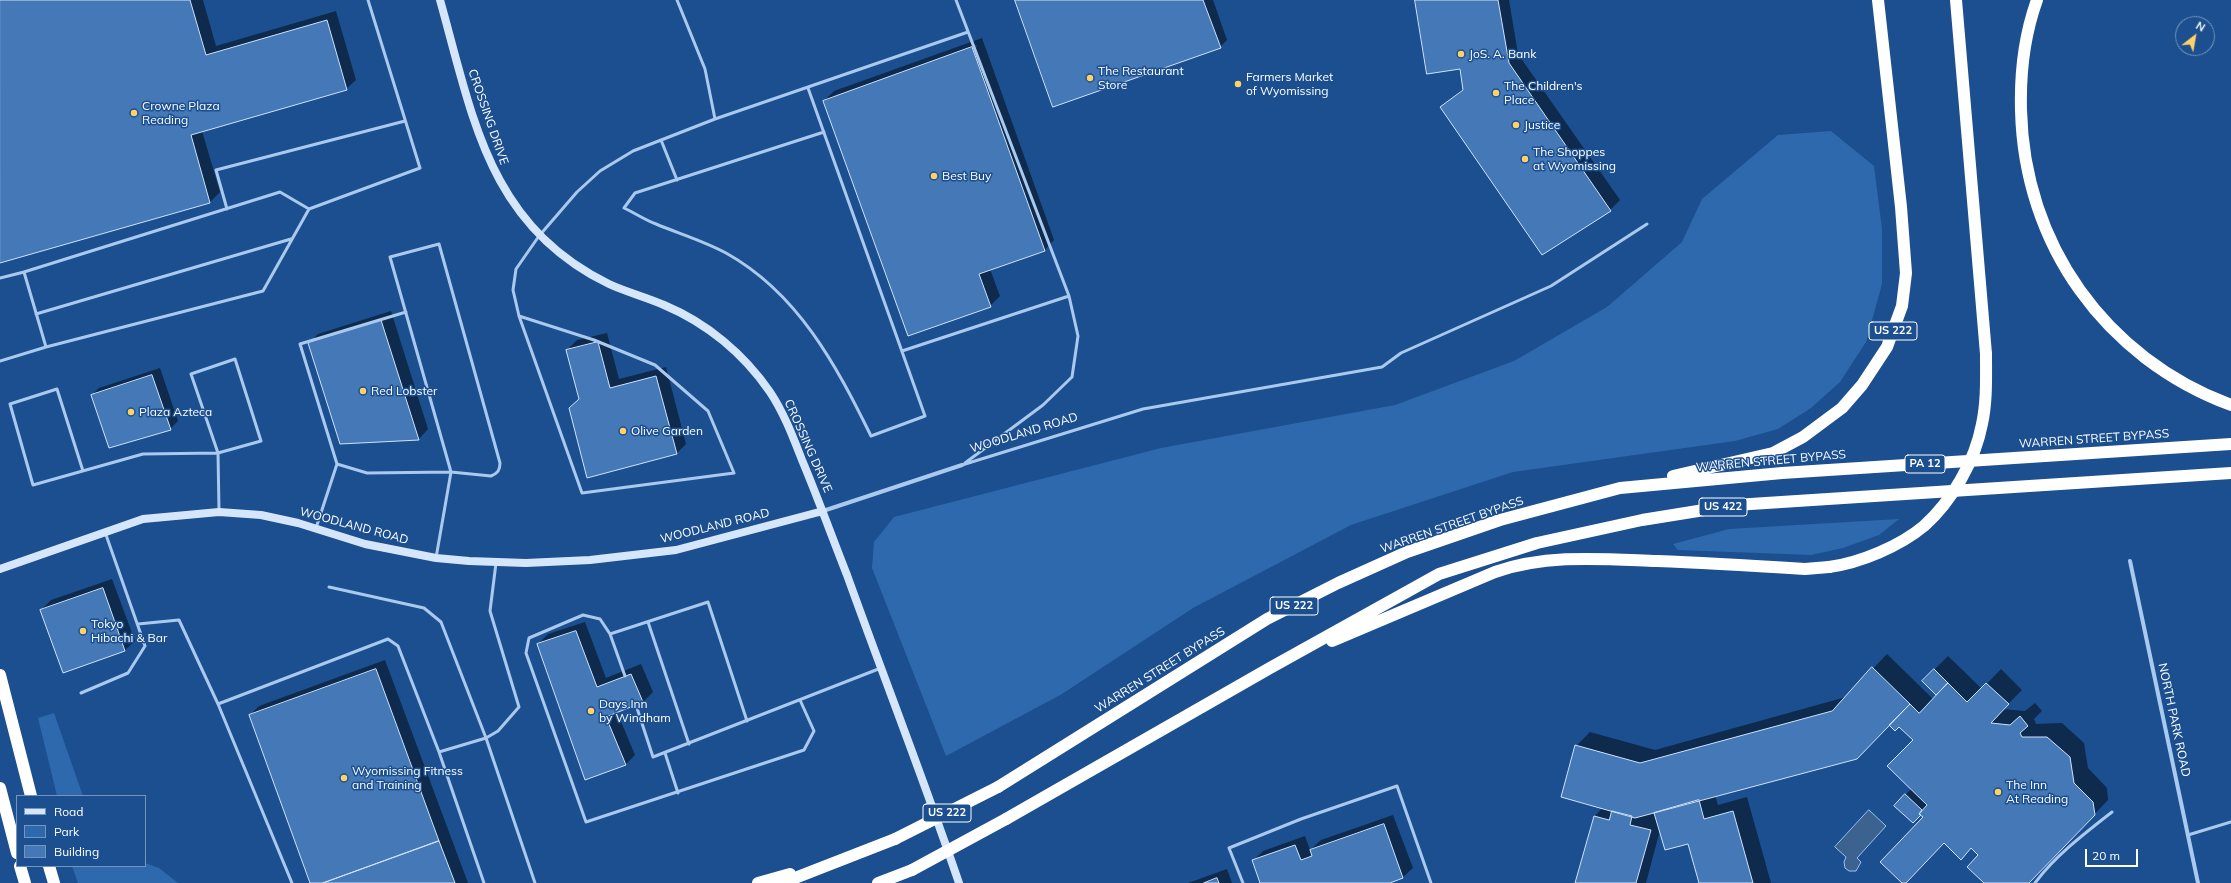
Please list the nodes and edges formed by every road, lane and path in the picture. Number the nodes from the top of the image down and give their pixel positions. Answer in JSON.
{"nodes":[{"id":1,"x":368,"y":0,"type":"edge"},
{"id":2,"x":440,"y":0,"type":"edge"},
{"id":3,"x":677,"y":0,"type":"edge"},
{"id":4,"x":956,"y":0,"type":"edge"},
{"id":5,"x":1878,"y":0,"type":"edge"},
{"id":6,"x":1956,"y":0,"type":"edge"},
{"id":7,"x":2037,"y":0,"type":"edge"},
{"id":8,"x":968,"y":32,"type":"junction"},
{"id":9,"x":808,"y":88,"type":"junction"},
{"id":10,"x":716,"y":119,"type":"junction"},
{"id":11,"x":405,"y":121,"type":"junction"},
{"id":12,"x":824,"y":132,"type":"junction"},
{"id":13,"x":661,"y":140,"type":"junction"},
{"id":14,"x":676,"y":180,"type":"junction"},
{"id":15,"x":227,"y":209,"type":"junction"},
{"id":16,"x":309,"y":209,"type":"junction"},
{"id":17,"x":1647,"y":224,"type":"dead end"},
{"id":18,"x":539,"y":236,"type":"junction"},
{"id":19,"x":292,"y":239,"type":"junction"},
{"id":20,"x":24,"y":272,"type":"junction"},
{"id":21,"x":0,"y":278,"type":"edge"},
{"id":22,"x":1069,"y":296,"type":"junction"},
{"id":23,"x":406,"y":312,"type":"junction"},
{"id":24,"x":36,"y":314,"type":"junction"},
{"id":25,"x":519,"y":316,"type":"junction"},
{"id":26,"x":46,"y":347,"type":"junction"},
{"id":27,"x":902,"y":351,"type":"junction"},
{"id":28,"x":0,"y":361,"type":"edge"},
{"id":29,"x":2231,"y":405,"type":"edge"},
{"id":30,"x":2231,"y":444,"type":"edge"},
{"id":31,"x":218,"y":453,"type":"junction"},
{"id":32,"x":337,"y":464,"type":"junction"},
{"id":33,"x":962,"y":465,"type":"junction"},
{"id":34,"x":83,"y":471,"type":"junction"},
{"id":35,"x":451,"y":472,"type":"junction"},
{"id":36,"x":2231,"y":473,"type":"edge"},
{"id":37,"x":1620,"y":488,"type":"junction"},
{"id":38,"x":823,"y":511,"type":"junction"},
{"id":39,"x":219,"y":512,"type":"junction"},
{"id":40,"x":316,"y":528,"type":"junction"},
{"id":41,"x":105,"y":532,"type":"junction"},
{"id":42,"x":436,"y":558,"type":"junction"},
{"id":43,"x":2130,"y":561,"type":"dead end"},
{"id":44,"x":496,"y":563,"type":"junction"},
{"id":45,"x":0,"y":569,"type":"edge"},
{"id":46,"x":329,"y":587,"type":"dead end"},
{"id":47,"x":648,"y":622,"type":"junction"},
{"id":48,"x":138,"y":624,"type":"junction"},
{"id":49,"x":610,"y":634,"type":"junction"},
{"id":50,"x":881,"y":668,"type":"junction"},
{"id":51,"x":1270,"y":668,"type":"junction"},
{"id":52,"x":0,"y":675,"type":"edge"},
{"id":53,"x":625,"y":676,"type":"dead end"},
{"id":54,"x":81,"y":693,"type":"dead end"},
{"id":55,"x":800,"y":700,"type":"junction"},
{"id":56,"x":218,"y":704,"type":"junction"},
{"id":57,"x":636,"y":705,"type":"dead end"},
{"id":58,"x":747,"y":721,"type":"junction"},
{"id":59,"x":486,"y":738,"type":"junction"},
{"id":60,"x":690,"y":744,"type":"junction"},
{"id":61,"x":439,"y":752,"type":"junction"},
{"id":62,"x":665,"y":753,"type":"junction"},
{"id":63,"x":0,"y":788,"type":"edge"},
{"id":64,"x":678,"y":792,"type":"junction"},
{"id":65,"x":31,"y":795,"type":"edge"},
{"id":66,"x":2112,"y":812,"type":"dead end"},
{"id":67,"x":2231,"y":822,"type":"edge"},
{"id":68,"x":2188,"y":835,"type":"junction"},
{"id":69,"x":16,"y":849,"type":"edge"},
{"id":70,"x":852,"y":856,"type":"junction"},
{"id":71,"x":20,"y":867,"type":"edge"},
{"id":72,"x":49,"y":867,"type":"edge"},
{"id":73,"x":881,"y":882,"type":"edge"},
{"id":74,"x":25,"y":883,"type":"edge"},
{"id":75,"x":54,"y":883,"type":"edge"},
{"id":76,"x":292,"y":883,"type":"edge"},
{"id":77,"x":484,"y":883,"type":"edge"},
{"id":78,"x":535,"y":883,"type":"edge"},
{"id":79,"x":758,"y":883,"type":"edge"},
{"id":80,"x":782,"y":883,"type":"edge"},
{"id":81,"x":959,"y":883,"type":"edge"},
{"id":82,"x":1243,"y":883,"type":"edge"},
{"id":83,"x":1432,"y":883,"type":"edge"},
{"id":84,"x":2035,"y":883,"type":"edge"},
{"id":85,"x":2198,"y":883,"type":"edge"}],
"edges":[{"from":1,"to":11,"type":"lane"},
{"from":2,"to":18,"type":"main road","name":"CROSSING DRIVE"},
{"from":3,"to":10,"type":"lane"},
{"from":4,"to":8,"type":"lane"},
{"from":5,"to":37,"type":"highway","number":"US 222"},
{"from":6,"to":51,"type":"highway","number":"US 222","bridge":true},
{"from":7,"to":29,"type":"highway"},
{"from":8,"to":9,"type":"lane"},
{"from":8,"to":22,"type":"lane"},
{"from":9,"to":10,"type":"lane"},
{"from":9,"to":12,"type":"lane"},
{"from":10,"to":13,"type":"lane"},
{"from":11,"to":15,"type":"lane"},
{"from":11,"to":16,"type":"lane"},
{"from":12,"to":14,"type":"lane"},
{"from":12,"to":27,"type":"lane"},
{"from":13,"to":14,"type":"lane"},
{"from":13,"to":18,"type":"lane"},
{"from":14,"to":27,"type":"lane"},
{"from":15,"to":16,"type":"lane"},
{"from":15,"to":20,"type":"lane"},
{"from":16,"to":19,"type":"lane"},
{"from":17,"to":33,"type":"lane","name":"WOODLAND ROAD"},
{"from":18,"to":25,"type":"lane"},
{"from":18,"to":38,"type":"main road","name":"CROSSING DRIVE"},
{"from":19,"to":24,"type":"lane"},
{"from":19,"to":26,"type":"lane"},
{"from":20,"to":21,"type":"lane"},
{"from":20,"to":24,"type":"lane"},
{"from":22,"to":27,"type":"lane"},
{"from":22,"to":33,"type":"lane"},
{"from":23,"to":32,"type":"lane"},
{"from":23,"to":35,"type":"lane"},
{"from":23,"to":35,"type":"lane"},
{"from":24,"to":26,"type":"lane"},
{"from":25,"to":25,"type":"lane"},
{"from":26,"to":28,"type":"lane"},
{"from":30,"to":37,"type":"highway","name":"WARREN STREET BYPASS","number":"PA 12"},
{"from":31,"to":31,"type":"lane"},
{"from":31,"to":34,"type":"lane"},
{"from":31,"to":39,"type":"lane"},
{"from":32,"to":35,"type":"lane"},
{"from":32,"to":40,"type":"lane"},
{"from":33,"to":38,"type":"street","name":"WOODLAND ROAD"},
{"from":34,"to":34,"type":"lane"},
{"from":35,"to":42,"type":"lane"},
{"from":36,"to":51,"type":"highway","number":"US 422"},
{"from":37,"to":70,"type":"highway","name":"WARREN STREET BYPASS","number":"US 222","bridge":true},
{"from":38,"to":44,"type":"main road","name":"WOODLAND ROAD"},
{"from":38,"to":50,"type":"main road","name":"CROSSING DRIVE"},
{"from":39,"to":40,"type":"main road","name":"WOODLAND ROAD"},
{"from":39,"to":41,"type":"main road","name":"WOODLAND ROAD"},
{"from":40,"to":42,"type":"main road","name":"WOODLAND ROAD"},
{"from":41,"to":45,"type":"main road","name":"WOODLAND ROAD"},
{"from":41,"to":48,"type":"lane"},
{"from":42,"to":44,"type":"main road","name":"WOODLAND ROAD"},
{"from":43,"to":68,"type":"street","name":"NORTH PARK ROAD"},
{"from":44,"to":59,"type":"lane"},
{"from":46,"to":59,"type":"lane"},
{"from":47,"to":49,"type":"lane"},
{"from":47,"to":58,"type":"lane"},
{"from":47,"to":60,"type":"lane"},
{"from":48,"to":54,"type":"lane"},
{"from":48,"to":56,"type":"lane"},
{"from":49,"to":53,"type":"lane"},
{"from":49,"to":64,"type":"lane"},
{"from":50,"to":55,"type":"lane"},
{"from":50,"to":81,"type":"main road","name":"CROSSING DRIVE"},
{"from":51,"to":73,"type":"highway","number":"US 222","bridge":true},
{"from":52,"to":65,"type":"highway"},
{"from":55,"to":58,"type":"lane"},
{"from":55,"to":64,"type":"lane"},
{"from":56,"to":61,"type":"lane"},
{"from":56,"to":76,"type":"lane"},
{"from":57,"to":62,"type":"lane"},
{"from":58,"to":60,"type":"lane"},
{"from":59,"to":61,"type":"lane"},
{"from":59,"to":78,"type":"lane"},
{"from":60,"to":62,"type":"lane"},
{"from":61,"to":77,"type":"lane"},
{"from":62,"to":64,"type":"lane"},
{"from":63,"to":69,"type":"highway"},
{"from":66,"to":84,"type":"lane"},
{"from":67,"to":68,"type":"lane"},
{"from":68,"to":85,"type":"street","name":"NORTH PARK ROAD"},
{"from":70,"to":79,"type":"highway"},
{"from":70,"to":80,"type":"highway","name":"WARREN STREET BYPASS","number":"US 222"},
{"from":71,"to":74,"type":"highway"},
{"from":72,"to":75,"type":"highway"},
{"from":82,"to":83,"type":"lane"}]}
